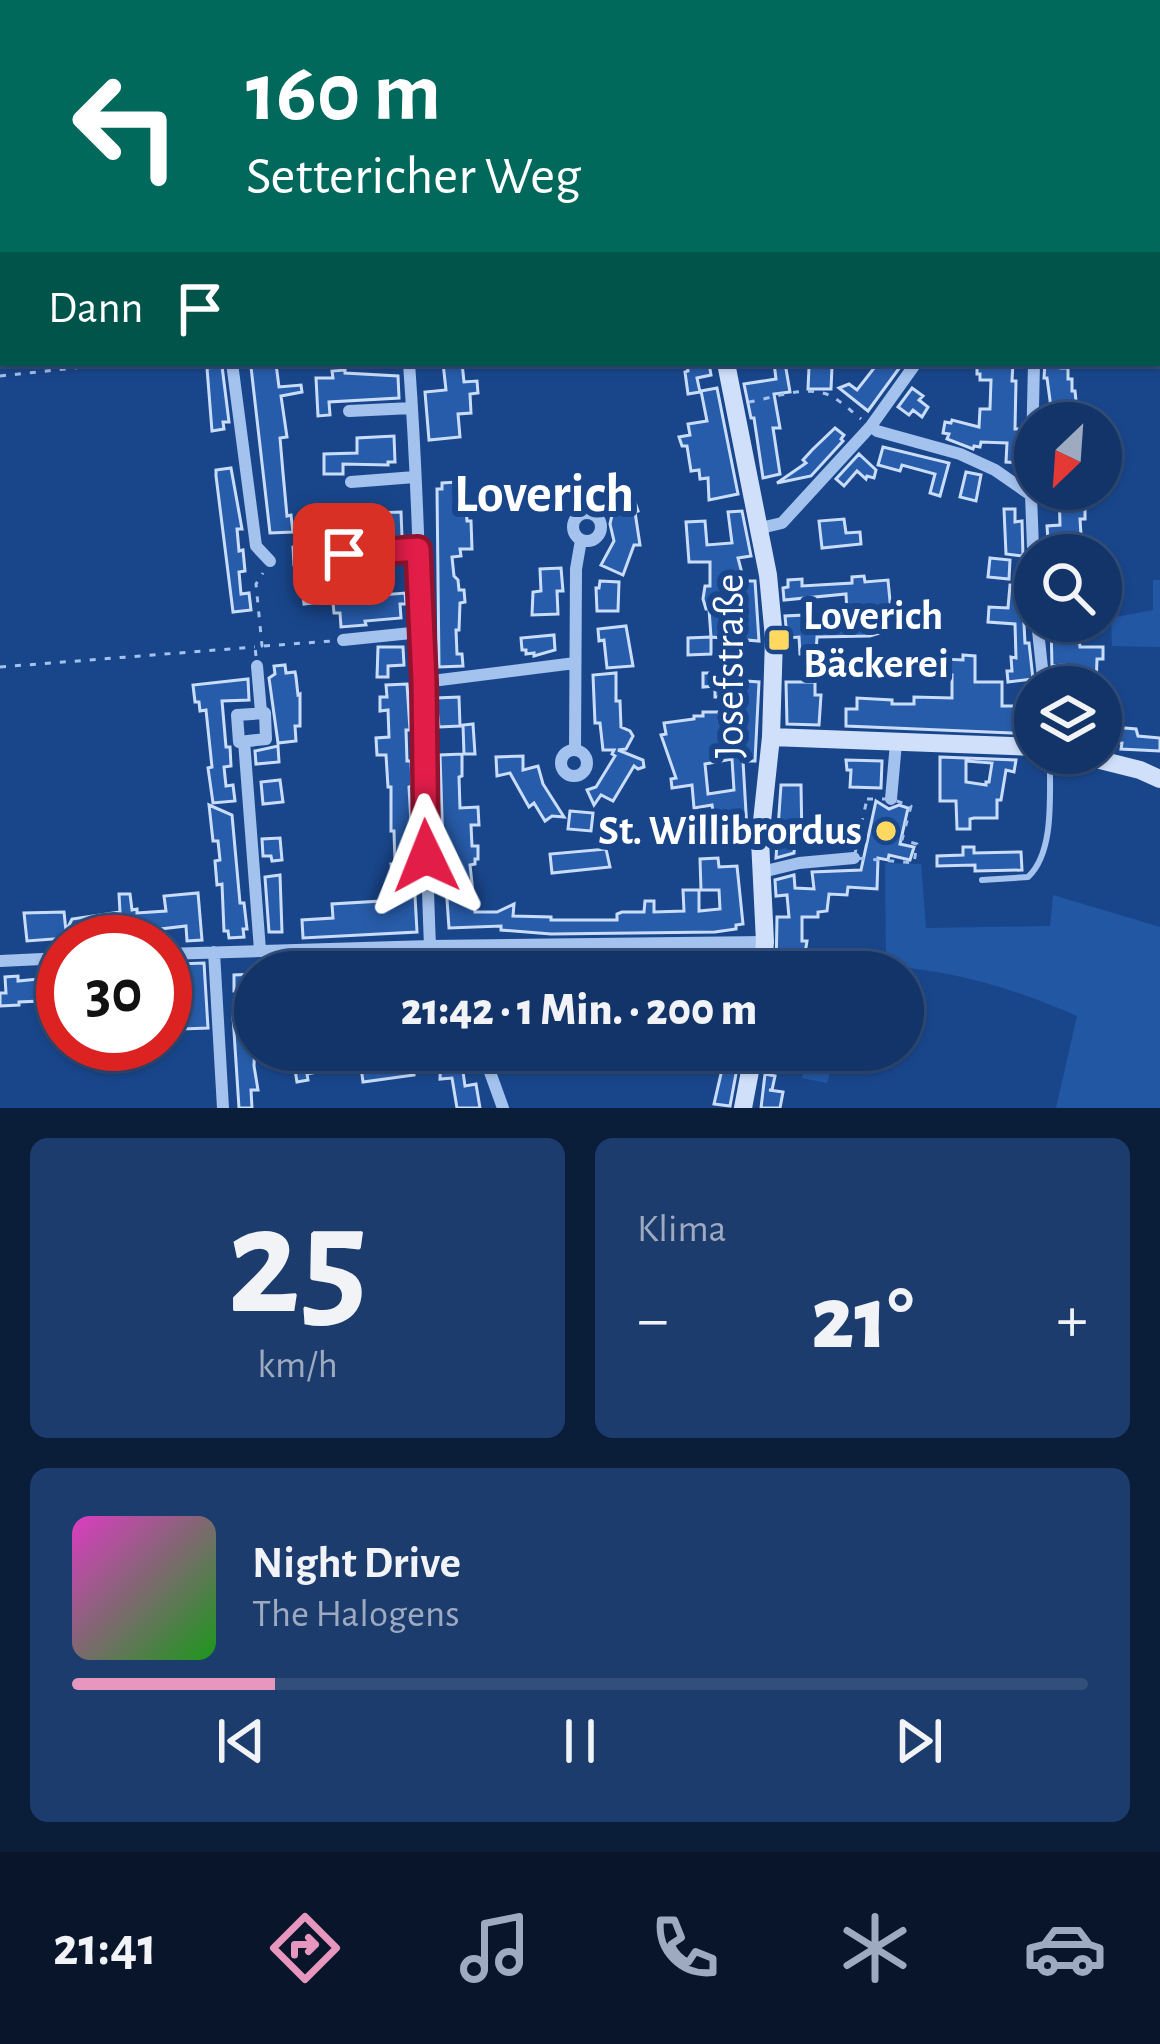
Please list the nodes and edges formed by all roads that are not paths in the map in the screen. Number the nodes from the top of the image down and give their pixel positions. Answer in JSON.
{"nodes":[{"id":1,"x":232,"y":366,"type":"edge"},
{"id":2,"x":409,"y":366,"type":"edge"},
{"id":3,"x":728,"y":366,"type":"edge"},
{"id":4,"x":914,"y":366,"type":"edge"},
{"id":5,"x":1034,"y":366,"type":"edge"},
{"id":6,"x":1033,"y":402,"type":"edge"},
{"id":7,"x":412,"y":408,"type":"junction"},
{"id":8,"x":349,"y":411,"type":"dead end"},
{"id":9,"x":871,"y":426,"type":"junction"},
{"id":10,"x":416,"y":477,"type":"junction"},
{"id":11,"x":351,"y":482,"type":"dead end"},
{"id":12,"x":1014,"y":483,"type":"edge"},
{"id":13,"x":760,"y":528,"type":"junction"},
{"id":14,"x":581,"y":540,"type":"dead end"},
{"id":15,"x":418,"y":549,"type":"junction"},
{"id":16,"x":344,"y":554,"type":"dead end"},
{"id":17,"x":270,"y":561,"type":"road end"},
{"id":18,"x":421,"y":632,"type":"junction"},
{"id":19,"x":343,"y":640,"type":"road end"},
{"id":20,"x":575,"y":663,"type":"junction"},
{"id":21,"x":256,"y":666,"type":"road end"},
{"id":22,"x":424,"y":682,"type":"junction"},
{"id":23,"x":261,"y":712,"type":"junction"},
{"id":24,"x":771,"y":737,"type":"junction"},
{"id":25,"x":244,"y":741,"type":"junction"},
{"id":26,"x":896,"y":743,"type":"junction"},
{"id":27,"x":1014,"y":746,"type":"edge"},
{"id":28,"x":575,"y":750,"type":"dead end"},
{"id":29,"x":1122,"y":766,"type":"edge"},
{"id":30,"x":1049,"y":774,"type":"edge"},
{"id":31,"x":1160,"y":779,"type":"edge"},
{"id":32,"x":891,"y":799,"type":"road end"},
{"id":33,"x":854,"y":858,"type":"road end"},
{"id":34,"x":762,"y":872,"type":"junction"},
{"id":35,"x":982,"y":880,"type":"dead end"},
{"id":36,"x":765,"y":942,"type":"junction"},
{"id":37,"x":438,"y":946,"type":"junction"},
{"id":38,"x":260,"y":950,"type":"junction"},
{"id":39,"x":441,"y":951,"type":"edge"},
{"id":40,"x":764,"y":951,"type":"edge"},
{"id":41,"x":214,"y":952,"type":"junction"},
{"id":42,"x":192,"y":953,"type":"edge"},
{"id":43,"x":36,"y":959,"type":"edge"},
{"id":44,"x":0,"y":961,"type":"edge"},
{"id":45,"x":490,"y":1071,"type":"edge"},
{"id":46,"x":750,"y":1071,"type":"edge"},
{"id":47,"x":223,"y":1108,"type":"edge"},
{"id":48,"x":503,"y":1108,"type":"edge"},
{"id":49,"x":742,"y":1108,"type":"edge"}],
"edges":[{"from":1,"to":17,"type":"street"},
{"from":2,"to":7,"type":"street"},
{"from":3,"to":13,"type":"street","name":"Josefstraße"},
{"from":4,"to":9,"type":"street"},
{"from":5,"to":6,"type":"street"},
{"from":7,"to":8,"type":"street"},
{"from":7,"to":10,"type":"street"},
{"from":9,"to":12,"type":"street"},
{"from":9,"to":13,"type":"street"},
{"from":10,"to":11,"type":"street"},
{"from":10,"to":15,"type":"street"},
{"from":13,"to":24,"type":"street","name":"Josefstraße"},
{"from":14,"to":20,"type":"street"},
{"from":15,"to":16,"type":"street"},
{"from":15,"to":18,"type":"street"},
{"from":18,"to":19,"type":"street"},
{"from":18,"to":22,"type":"street"},
{"from":20,"to":22,"type":"street"},
{"from":20,"to":28,"type":"street"},
{"from":21,"to":23,"type":"street"},
{"from":22,"to":37,"type":"street"},
{"from":23,"to":25,"type":"street"},
{"from":23,"to":25,"type":"street"},
{"from":24,"to":26,"type":"street"},
{"from":24,"to":34,"type":"street","name":"Josefstraße"},
{"from":25,"to":38,"type":"street"},
{"from":26,"to":27,"type":"street"},
{"from":26,"to":32,"type":"street"},
{"from":29,"to":31,"type":"street"},
{"from":30,"to":35,"type":"lane"},
{"from":33,"to":34,"type":"street"},
{"from":34,"to":36,"type":"street","name":"Josefstraße"},
{"from":36,"to":37,"type":"street"},
{"from":36,"to":40,"type":"street","name":"Josefstraße"},
{"from":37,"to":38,"type":"street"},
{"from":37,"to":39,"type":"street"},
{"from":38,"to":41,"type":"street"},
{"from":41,"to":42,"type":"street"},
{"from":41,"to":47,"type":"street"},
{"from":43,"to":44,"type":"street"},
{"from":45,"to":48,"type":"street"},
{"from":46,"to":49,"type":"street"}]}
